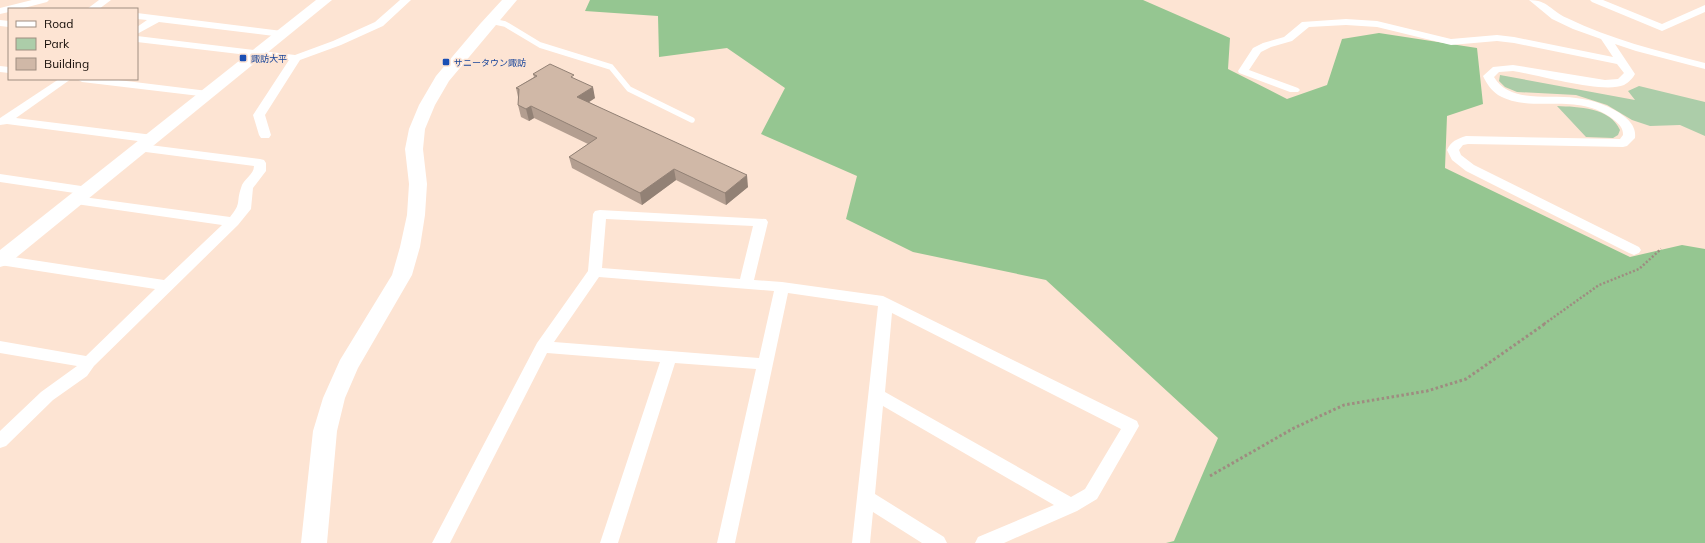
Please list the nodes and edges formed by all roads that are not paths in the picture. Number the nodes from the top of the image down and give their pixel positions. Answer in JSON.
{"nodes":[{"id":1,"x":44,"y":0,"type":"edge"},
{"id":2,"x":106,"y":0,"type":"edge"},
{"id":3,"x":319,"y":0,"type":"edge"},
{"id":4,"x":325,"y":0,"type":"edge"},
{"id":5,"x":406,"y":0,"type":"edge"},
{"id":6,"x":510,"y":0,"type":"edge"},
{"id":7,"x":1534,"y":0,"type":"edge"},
{"id":8,"x":1602,"y":1,"type":"edge"},
{"id":9,"x":12,"y":8,"type":"edge"},
{"id":10,"x":94,"y":8,"type":"edge"},
{"id":11,"x":1705,"y":8,"type":"edge"},
{"id":12,"x":138,"y":16,"type":"edge"},
{"id":13,"x":158,"y":18,"type":"junction"},
{"id":14,"x":491,"y":20,"type":"junction"},
{"id":15,"x":138,"y":30,"type":"edge"},
{"id":16,"x":282,"y":34,"type":"junction"},
{"id":17,"x":1606,"y":38,"type":"junction"},
{"id":18,"x":138,"y":39,"type":"edge"},
{"id":19,"x":257,"y":55,"type":"junction"},
{"id":20,"x":296,"y":58,"type":"junction"},
{"id":21,"x":1621,"y":62,"type":"junction"},
{"id":22,"x":1705,"y":66,"type":"edge"},
{"id":23,"x":65,"y":80,"type":"edge"},
{"id":24,"x":90,"y":80,"type":"edge"},
{"id":25,"x":1294,"y":90,"type":"dead end"},
{"id":26,"x":208,"y":94,"type":"junction"},
{"id":27,"x":692,"y":120,"type":"dead end"},
{"id":28,"x":2,"y":122,"type":"edge"},
{"id":29,"x":265,"y":135,"type":"dead end"},
{"id":30,"x":147,"y":144,"type":"junction"},
{"id":31,"x":0,"y":178,"type":"edge"},
{"id":32,"x":82,"y":196,"type":"junction"},
{"id":33,"x":232,"y":222,"type":"junction"},
{"id":34,"x":1634,"y":250,"type":"dead end"},
{"id":35,"x":0,"y":260,"type":"edge"},
{"id":36,"x":595,"y":272,"type":"junction"},
{"id":37,"x":746,"y":284,"type":"junction"},
{"id":38,"x":168,"y":286,"type":"junction"},
{"id":39,"x":782,"y":287,"type":"junction"},
{"id":40,"x":886,"y":304,"type":"junction"},
{"id":41,"x":0,"y":346,"type":"edge"},
{"id":42,"x":542,"y":347,"type":"junction"},
{"id":43,"x":669,"y":357,"type":"junction"},
{"id":44,"x":89,"y":362,"type":"junction"},
{"id":45,"x":766,"y":364,"type":"junction"},
{"id":46,"x":877,"y":395,"type":"junction"},
{"id":47,"x":0,"y":441,"type":"edge"},
{"id":48,"x":866,"y":498,"type":"junction"},
{"id":49,"x":1071,"y":506,"type":"junction"},
{"id":50,"x":314,"y":543,"type":"edge"},
{"id":51,"x":441,"y":543,"type":"edge"},
{"id":52,"x":609,"y":543,"type":"edge"},
{"id":53,"x":726,"y":543,"type":"edge"},
{"id":54,"x":861,"y":543,"type":"edge"},
{"id":55,"x":938,"y":543,"type":"edge"},
{"id":56,"x":984,"y":543,"type":"edge"}],
"edges":[{"from":1,"to":9,"type":"street"},
{"from":2,"to":10,"type":"street"},
{"from":3,"to":4,"type":"street"},
{"from":4,"to":16,"type":"street"},
{"from":5,"to":20,"type":"street"},
{"from":6,"to":14,"type":"street"},
{"from":7,"to":17,"type":"street"},
{"from":8,"to":11,"type":"street"},
{"from":12,"to":13,"type":"street"},
{"from":13,"to":15,"type":"street"},
{"from":13,"to":16,"type":"street"},
{"from":14,"to":27,"type":"lane"},
{"from":14,"to":50,"type":"street"},
{"from":16,"to":19,"type":"street"},
{"from":17,"to":21,"type":"street"},
{"from":17,"to":22,"type":"street"},
{"from":18,"to":19,"type":"street"},
{"from":19,"to":20,"type":"street"},
{"from":19,"to":26,"type":"street"},
{"from":20,"to":29,"type":"street"},
{"from":21,"to":25,"type":"street"},
{"from":21,"to":34,"type":"street"},
{"from":23,"to":28,"type":"street"},
{"from":24,"to":26,"type":"street"},
{"from":26,"to":30,"type":"street"},
{"from":28,"to":30,"type":"street"},
{"from":30,"to":32,"type":"street"},
{"from":30,"to":33,"type":"street"},
{"from":31,"to":32,"type":"street"},
{"from":32,"to":33,"type":"street"},
{"from":32,"to":35,"type":"street"},
{"from":33,"to":38,"type":"street"},
{"from":35,"to":38,"type":"street"},
{"from":36,"to":37,"type":"street"},
{"from":36,"to":37,"type":"street"},
{"from":36,"to":42,"type":"street"},
{"from":37,"to":39,"type":"street"},
{"from":38,"to":44,"type":"street"},
{"from":39,"to":40,"type":"street"},
{"from":39,"to":45,"type":"street"},
{"from":40,"to":46,"type":"street"},
{"from":40,"to":49,"type":"street"},
{"from":41,"to":44,"type":"street"},
{"from":42,"to":43,"type":"street"},
{"from":42,"to":51,"type":"street"},
{"from":43,"to":45,"type":"street"},
{"from":43,"to":52,"type":"street"},
{"from":44,"to":47,"type":"street"},
{"from":45,"to":53,"type":"street"},
{"from":46,"to":48,"type":"street"},
{"from":46,"to":49,"type":"street"},
{"from":48,"to":54,"type":"street"},
{"from":48,"to":55,"type":"street"},
{"from":49,"to":56,"type":"street"}]}
